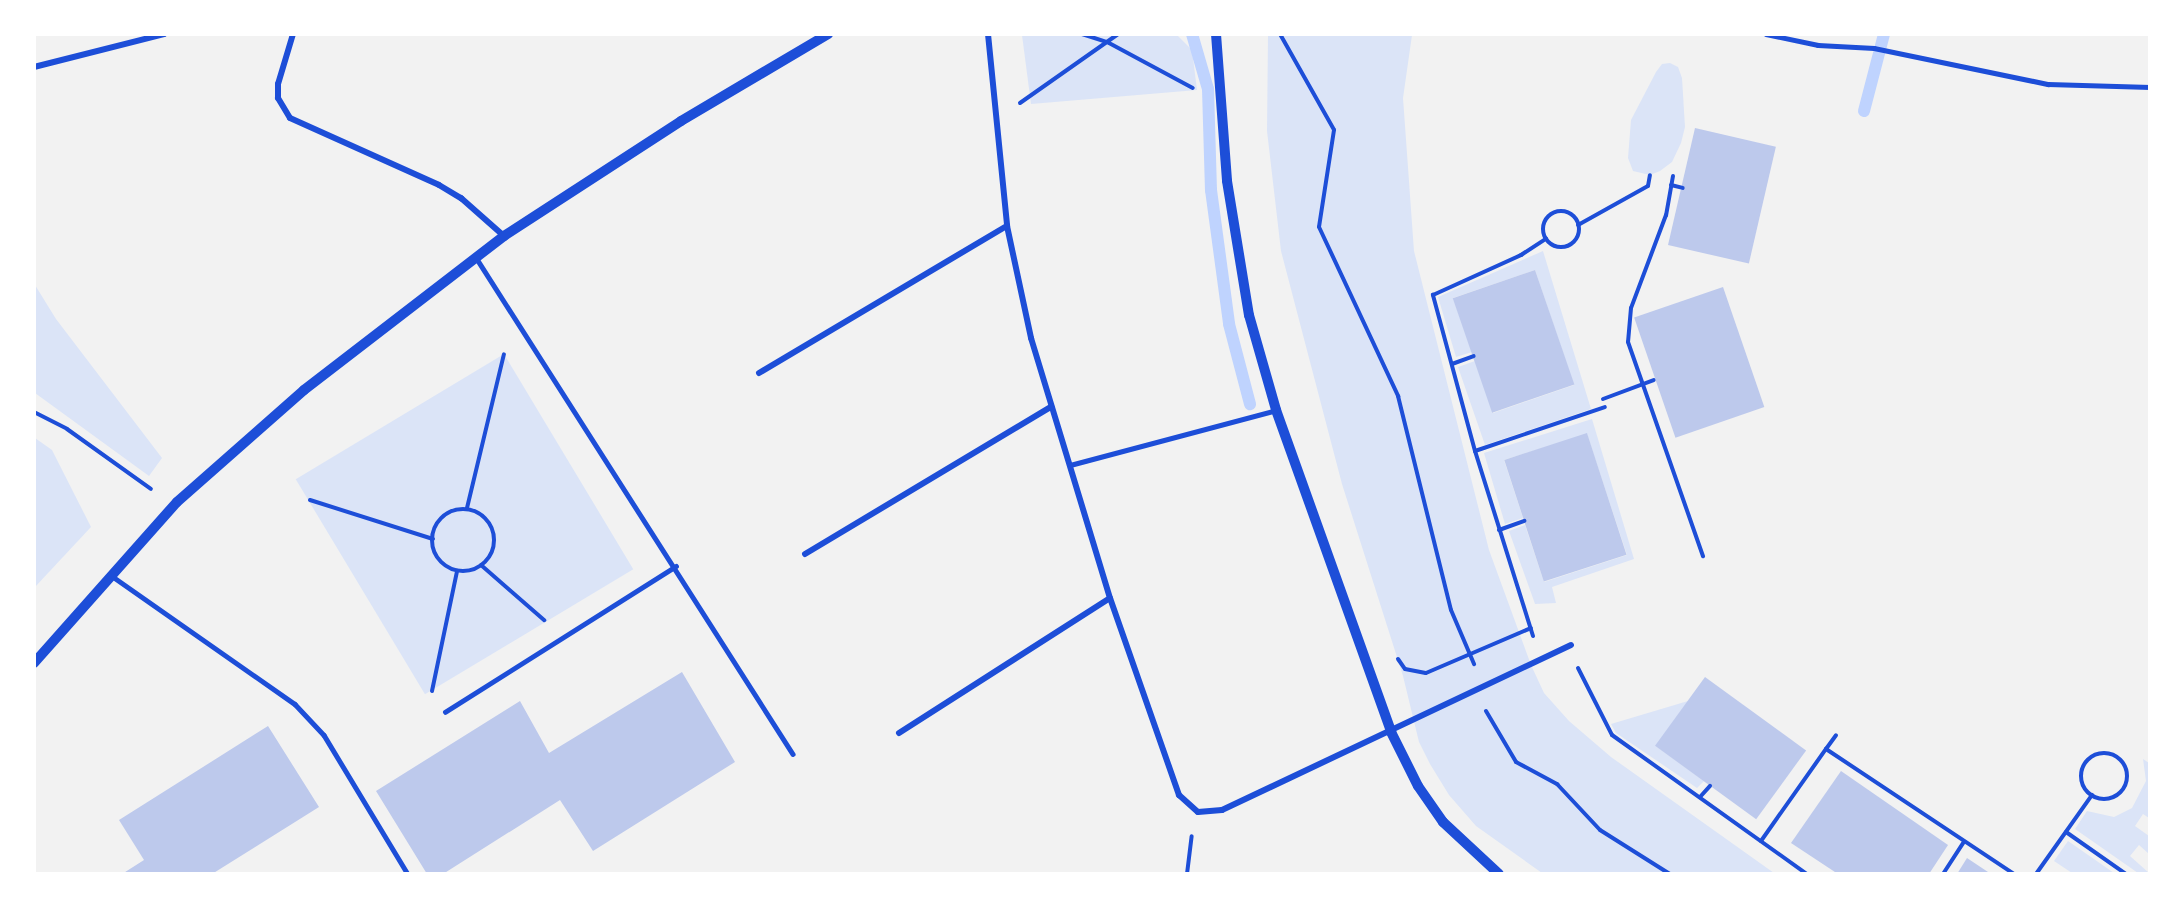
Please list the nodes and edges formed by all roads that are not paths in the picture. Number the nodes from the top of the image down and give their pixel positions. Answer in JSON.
{"nodes":[{"id":1,"x":164,"y":34,"type":"edge"},
{"id":2,"x":293,"y":34,"type":"edge"},
{"id":3,"x":828,"y":34,"type":"edge"},
{"id":4,"x":988,"y":34,"type":"edge"},
{"id":5,"x":1216,"y":34,"type":"edge"},
{"id":6,"x":1766,"y":34,"type":"edge"},
{"id":7,"x":34,"y":67,"type":"edge"},
{"id":8,"x":2150,"y":87,"type":"edge"},
{"id":9,"x":1007,"y":226,"type":"junction"},
{"id":10,"x":504,"y":236,"type":"junction"},
{"id":11,"x":476,"y":256,"type":"junction"},
{"id":12,"x":759,"y":373,"type":"dead end"},
{"id":13,"x":1051,"y":407,"type":"junction"},
{"id":14,"x":1276,"y":410,"type":"junction"},
{"id":15,"x":1070,"y":465,"type":"junction"},
{"id":16,"x":806,"y":554,"type":"dead end"},
{"id":17,"x":676,"y":566,"type":"junction"},
{"id":18,"x":110,"y":574,"type":"junction"},
{"id":19,"x":1110,"y":598,"type":"junction"},
{"id":20,"x":1571,"y":645,"type":"dead end"},
{"id":21,"x":34,"y":663,"type":"edge"},
{"id":22,"x":445,"y":712,"type":"dead end"},
{"id":23,"x":1391,"y":732,"type":"junction"},
{"id":24,"x":899,"y":733,"type":"dead end"},
{"id":25,"x":794,"y":754,"type":"dead end"},
{"id":26,"x":408,"y":873,"type":"edge"},
{"id":27,"x":1499,"y":873,"type":"edge"}],
"edges":[{"from":1,"to":7,"type":"street"},
{"from":2,"to":10,"type":"street"},
{"from":3,"to":10,"type":"street"},
{"from":4,"to":9,"type":"street"},
{"from":5,"to":14,"type":"street"},
{"from":6,"to":8,"type":"lane"},
{"from":9,"to":12,"type":"street"},
{"from":9,"to":13,"type":"street"},
{"from":10,"to":11,"type":"street"},
{"from":11,"to":17,"type":"lane"},
{"from":11,"to":18,"type":"street"},
{"from":13,"to":15,"type":"street"},
{"from":13,"to":16,"type":"street"},
{"from":14,"to":15,"type":"street"},
{"from":14,"to":23,"type":"street"},
{"from":15,"to":19,"type":"street"},
{"from":17,"to":22,"type":"lane"},
{"from":17,"to":25,"type":"lane"},
{"from":18,"to":21,"type":"street"},
{"from":18,"to":26,"type":"lane"},
{"from":19,"to":23,"type":"street"},
{"from":19,"to":24,"type":"street"},
{"from":20,"to":23,"type":"street"},
{"from":23,"to":27,"type":"street"}]}
